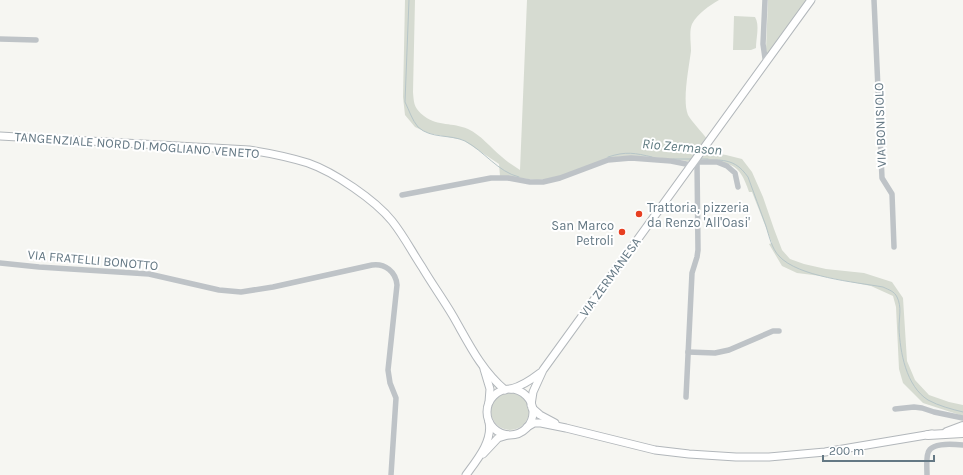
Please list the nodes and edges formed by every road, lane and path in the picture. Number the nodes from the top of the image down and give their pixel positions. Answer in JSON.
{"nodes":[{"id":1,"x":765,"y":0,"type":"edge"},
{"id":2,"x":811,"y":0,"type":"edge"},
{"id":3,"x":874,"y":0,"type":"edge"},
{"id":4,"x":0,"y":39,"type":"edge"},
{"id":5,"x":36,"y":40,"type":"dead end"},
{"id":6,"x":767,"y":60,"type":"junction"},
{"id":7,"x":0,"y":136,"type":"edge"},
{"id":8,"x":695,"y":161,"type":"junction"},
{"id":9,"x":738,"y":187,"type":"dead end"},
{"id":10,"x":402,"y":195,"type":"dead end"},
{"id":11,"x":894,"y":247,"type":"dead end"},
{"id":12,"x":0,"y":263,"type":"edge"},
{"id":13,"x":779,"y":332,"type":"dead end"},
{"id":14,"x":688,"y":352,"type":"junction"},
{"id":15,"x":484,"y":369,"type":"junction"},
{"id":16,"x":543,"y":370,"type":"junction"},
{"id":17,"x":506,"y":390,"type":"junction"},
{"id":18,"x":686,"y":397,"type":"dead end"},
{"id":19,"x":489,"y":402,"type":"junction"},
{"id":20,"x":532,"y":406,"type":"junction"},
{"id":21,"x":895,"y":408,"type":"dead end"},
{"id":22,"x":963,"y":418,"type":"edge"},
{"id":23,"x":489,"y":422,"type":"junction"},
{"id":24,"x":963,"y":426,"type":"edge"},
{"id":25,"x":527,"y":427,"type":"junction"},
{"id":26,"x":566,"y":428,"type":"junction"},
{"id":27,"x":963,"y":430,"type":"edge"},
{"id":28,"x":946,"y":432,"type":"junction"},
{"id":29,"x":963,"y":433,"type":"edge"},
{"id":30,"x":510,"y":435,"type":"junction"},
{"id":31,"x":928,"y":435,"type":"junction"},
{"id":32,"x":963,"y":445,"type":"edge"},
{"id":33,"x":476,"y":461,"type":"junction"},
{"id":34,"x":391,"y":475,"type":"edge"},
{"id":35,"x":466,"y":475,"type":"edge"},
{"id":36,"x":927,"y":475,"type":"edge"}],
"edges":[{"from":1,"to":6,"type":"street"},
{"from":2,"to":6,"type":"main road"},
{"from":3,"to":11,"type":"street","name":"VIA BONISIOLO"},
{"from":4,"to":5,"type":"street"},
{"from":6,"to":8,"type":"main road"},
{"from":7,"to":15,"type":"main road","name":"TANGENZIALE NORD DI MOGLIANO VENETO"},
{"from":8,"to":9,"type":"street"},
{"from":8,"to":10,"type":"street"},
{"from":8,"to":14,"type":"street"},
{"from":8,"to":16,"type":"main road","name":"VIA ZERMANESA"},
{"from":12,"to":34,"type":"street","name":"VIA FRATELLI BONOTTO"},
{"from":13,"to":14,"type":"street"},
{"from":14,"to":18,"type":"street"},
{"from":15,"to":17,"type":"main road","name":"TANGENZIALE NORD DI MOGLIANO VENETO"},
{"from":15,"to":19,"type":"main road","name":"TANGENZIALE NORD DI MOGLIANO VENETO"},
{"from":16,"to":17,"type":"main road","name":"VIA ZERMANESA"},
{"from":16,"to":20,"type":"main road","name":"VIA ZERMANESA"},
{"from":17,"to":19,"type":"main road","name":"VIA ZERMANESA"},
{"from":17,"to":20,"type":"main road"},
{"from":19,"to":23,"type":"main road"},
{"from":20,"to":25,"type":"main road","name":"VIA ZERMANESA"},
{"from":20,"to":26,"type":"main road"},
{"from":21,"to":22,"type":"street"},
{"from":23,"to":30,"type":"main road"},
{"from":23,"to":33,"type":"main road"},
{"from":24,"to":28,"type":"highway"},
{"from":25,"to":26,"type":"main road"},
{"from":25,"to":30,"type":"main road"},
{"from":26,"to":31,"type":"main road"},
{"from":27,"to":28,"type":"main road"},
{"from":28,"to":31,"type":"main road"},
{"from":29,"to":31,"type":"highway"},
{"from":30,"to":33,"type":"main road"},
{"from":32,"to":36,"type":"street"},
{"from":33,"to":35,"type":"main road"}]}
